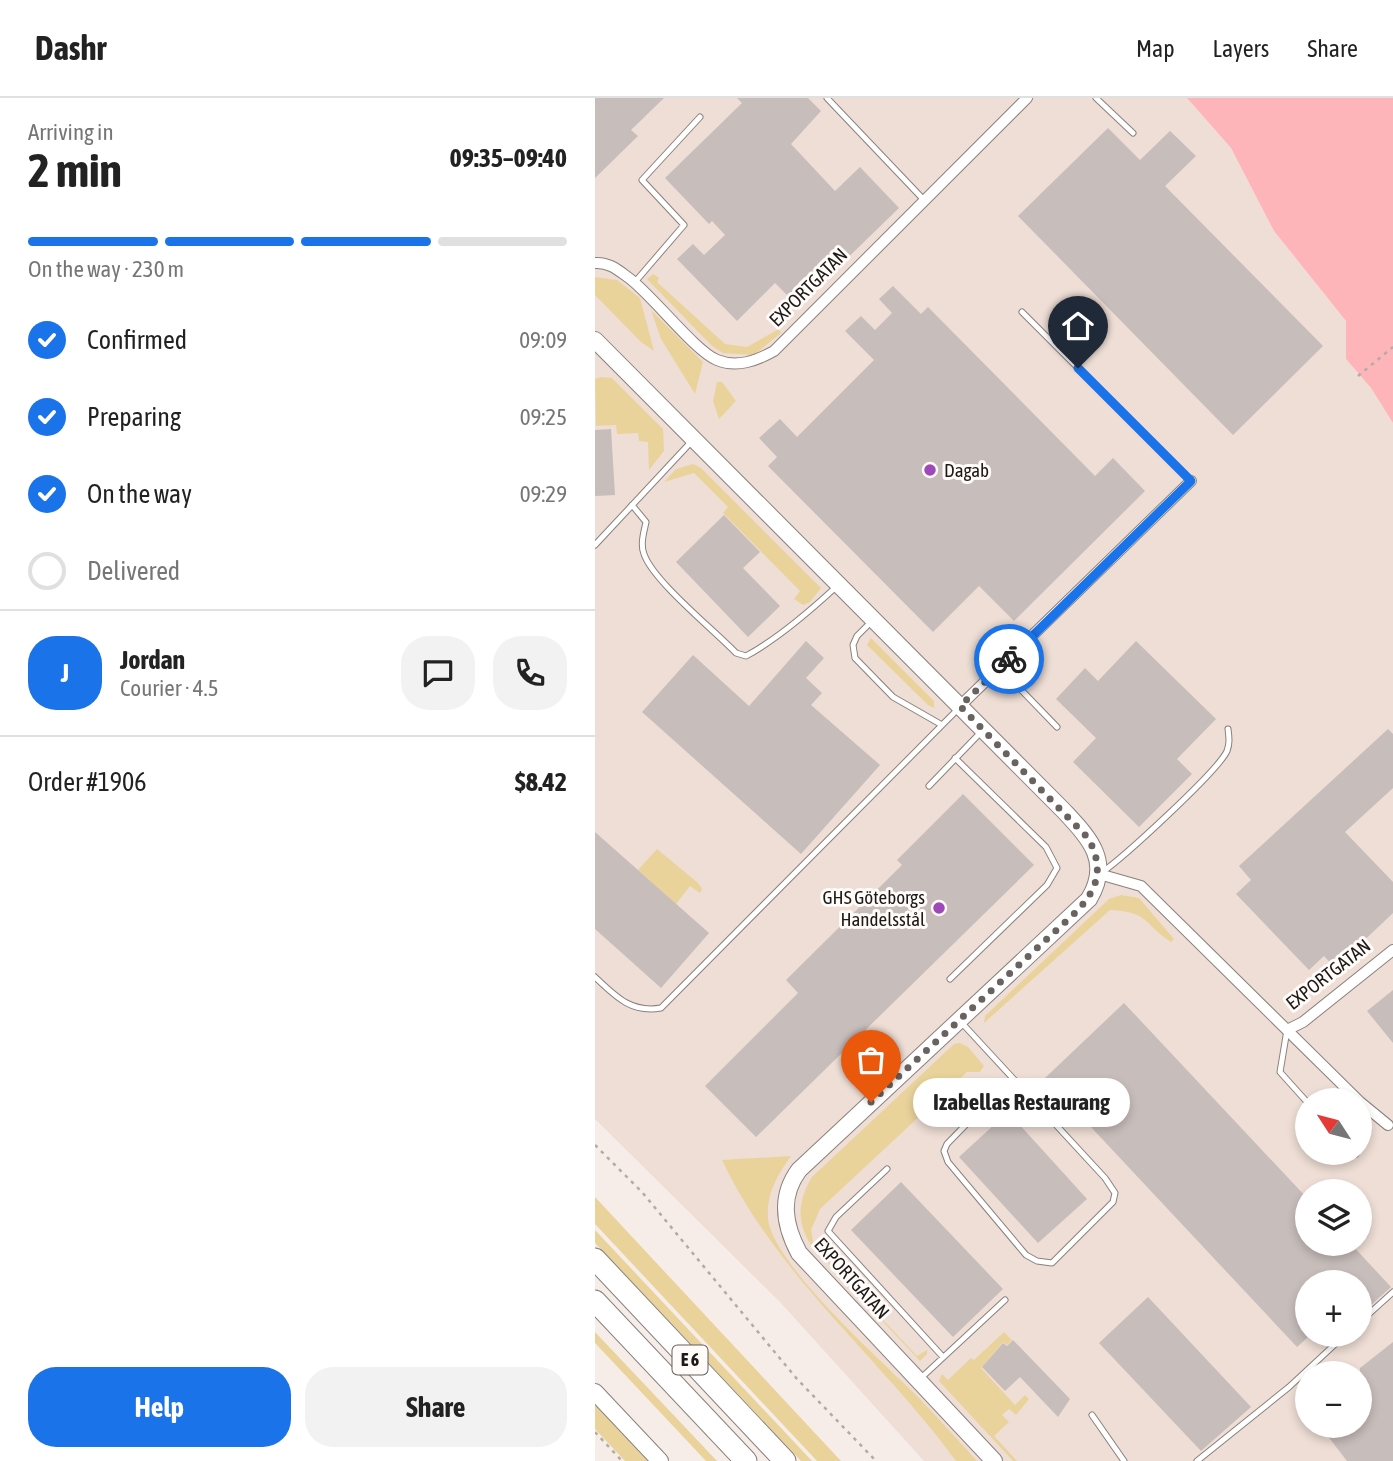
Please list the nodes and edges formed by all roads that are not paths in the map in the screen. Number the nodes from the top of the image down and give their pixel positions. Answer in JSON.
{"nodes":[{"id":1,"x":827,"y":98,"type":"edge"},
{"id":2,"x":1027,"y":98,"type":"edge"},
{"id":3,"x":1096,"y":98,"type":"edge"},
{"id":4,"x":700,"y":117,"type":"dead end"},
{"id":5,"x":1133,"y":133,"type":"dead end"},
{"id":6,"x":925,"y":201,"type":"junction"},
{"id":7,"x":595,"y":262,"type":"edge"},
{"id":8,"x":635,"y":282,"type":"junction"},
{"id":9,"x":1022,"y":312,"type":"dead end"},
{"id":10,"x":595,"y":340,"type":"edge"},
{"id":11,"x":695,"y":439,"type":"junction"},
{"id":12,"x":1191,"y":481,"type":"joint"},
{"id":13,"x":632,"y":505,"type":"junction"},
{"id":14,"x":595,"y":545,"type":"edge"},
{"id":15,"x":838,"y":584,"type":"junction"},
{"id":16,"x":874,"y":620,"type":"junction"},
{"id":17,"x":1000,"y":668,"type":"junction"},
{"id":18,"x":960,"y":706,"type":"junction"},
{"id":19,"x":942,"y":725,"type":"junction"},
{"id":20,"x":1057,"y":727,"type":"dead end"},
{"id":21,"x":1228,"y":729,"type":"dead end"},
{"id":22,"x":983,"y":730,"type":"junction"},
{"id":23,"x":955,"y":758,"type":"junction"},
{"id":24,"x":929,"y":786,"type":"dead end"},
{"id":25,"x":1099,"y":874,"type":"junction"},
{"id":26,"x":1393,"y":950,"type":"edge"},
{"id":27,"x":595,"y":977,"type":"edge"},
{"id":28,"x":950,"y":979,"type":"dead end"},
{"id":29,"x":959,"y":1021,"type":"junction"},
{"id":30,"x":1287,"y":1030,"type":"junction"},
{"id":31,"x":1346,"y":1088,"type":"edge"},
{"id":32,"x":1295,"y":1089,"type":"edge"},
{"id":33,"x":984,"y":1106,"type":"dead end"},
{"id":34,"x":1372,"y":1112,"type":"edge"},
{"id":35,"x":1388,"y":1125,"type":"dead end"},
{"id":36,"x":887,"y":1169,"type":"dead end"},
{"id":37,"x":595,"y":1259,"type":"edge"},
{"id":38,"x":1393,"y":1292,"type":"edge"},
{"id":39,"x":1005,"y":1300,"type":"dead end"},
{"id":40,"x":595,"y":1301,"type":"edge"},
{"id":41,"x":1372,"y":1311,"type":"edge"},
{"id":42,"x":1332,"y":1347,"type":"edge"},
{"id":43,"x":943,"y":1357,"type":"junction"},
{"id":44,"x":918,"y":1380,"type":"junction"},
{"id":45,"x":595,"y":1392,"type":"edge"},
{"id":46,"x":1092,"y":1415,"type":"dead end"},
{"id":47,"x":660,"y":1461,"type":"edge"},
{"id":48,"x":746,"y":1461,"type":"edge"},
{"id":49,"x":785,"y":1461,"type":"edge"},
{"id":50,"x":994,"y":1461,"type":"edge"},
{"id":51,"x":1125,"y":1461,"type":"edge"},
{"id":52,"x":1197,"y":1461,"type":"edge"}],
"edges":[{"from":1,"to":6,"type":"lane"},
{"from":2,"to":6,"type":"street","name":"EXPORTGATAN"},
{"from":3,"to":5,"type":"lane"},
{"from":4,"to":8,"type":"lane"},
{"from":6,"to":8,"type":"street","name":"EXPORTGATAN"},
{"from":7,"to":8,"type":"street","name":"EXPORTGATAN"},
{"from":9,"to":12,"type":"lane"},
{"from":10,"to":11,"type":"street"},
{"from":11,"to":13,"type":"lane"},
{"from":11,"to":15,"type":"street"},
{"from":12,"to":17,"type":"street"},
{"from":13,"to":14,"type":"lane"},
{"from":13,"to":15,"type":"lane"},
{"from":15,"to":16,"type":"street"},
{"from":16,"to":18,"type":"street"},
{"from":16,"to":19,"type":"lane"},
{"from":17,"to":18,"type":"street"},
{"from":17,"to":20,"type":"lane"},
{"from":18,"to":19,"type":"lane"},
{"from":18,"to":22,"type":"street"},
{"from":19,"to":27,"type":"lane"},
{"from":21,"to":25,"type":"lane"},
{"from":22,"to":23,"type":"lane"},
{"from":22,"to":25,"type":"street"},
{"from":23,"to":24,"type":"lane"},
{"from":23,"to":28,"type":"lane"},
{"from":25,"to":29,"type":"street","name":"EXPORTGATAN"},
{"from":25,"to":30,"type":"street","name":"EXPORTGATAN"},
{"from":26,"to":30,"type":"street","name":"EXPORTGATAN"},
{"from":29,"to":33,"type":"lane"},
{"from":29,"to":44,"type":"street","name":"EXPORTGATAN"},
{"from":30,"to":31,"type":"street","name":"EXPORTGATAN"},
{"from":30,"to":32,"type":"lane"},
{"from":34,"to":35,"type":"street","name":"EXPORTGATAN"},
{"from":36,"to":43,"type":"lane"},
{"from":37,"to":49,"type":"highway","number":"E 6"},
{"from":38,"to":41,"type":"lane"},
{"from":39,"to":43,"type":"lane"},
{"from":40,"to":48,"type":"highway","number":"E 6"},
{"from":42,"to":52,"type":"lane"},
{"from":43,"to":44,"type":"lane"},
{"from":44,"to":50,"type":"street","name":"EXPORTGATAN"},
{"from":45,"to":47,"type":"street"},
{"from":46,"to":51,"type":"lane"}]}
